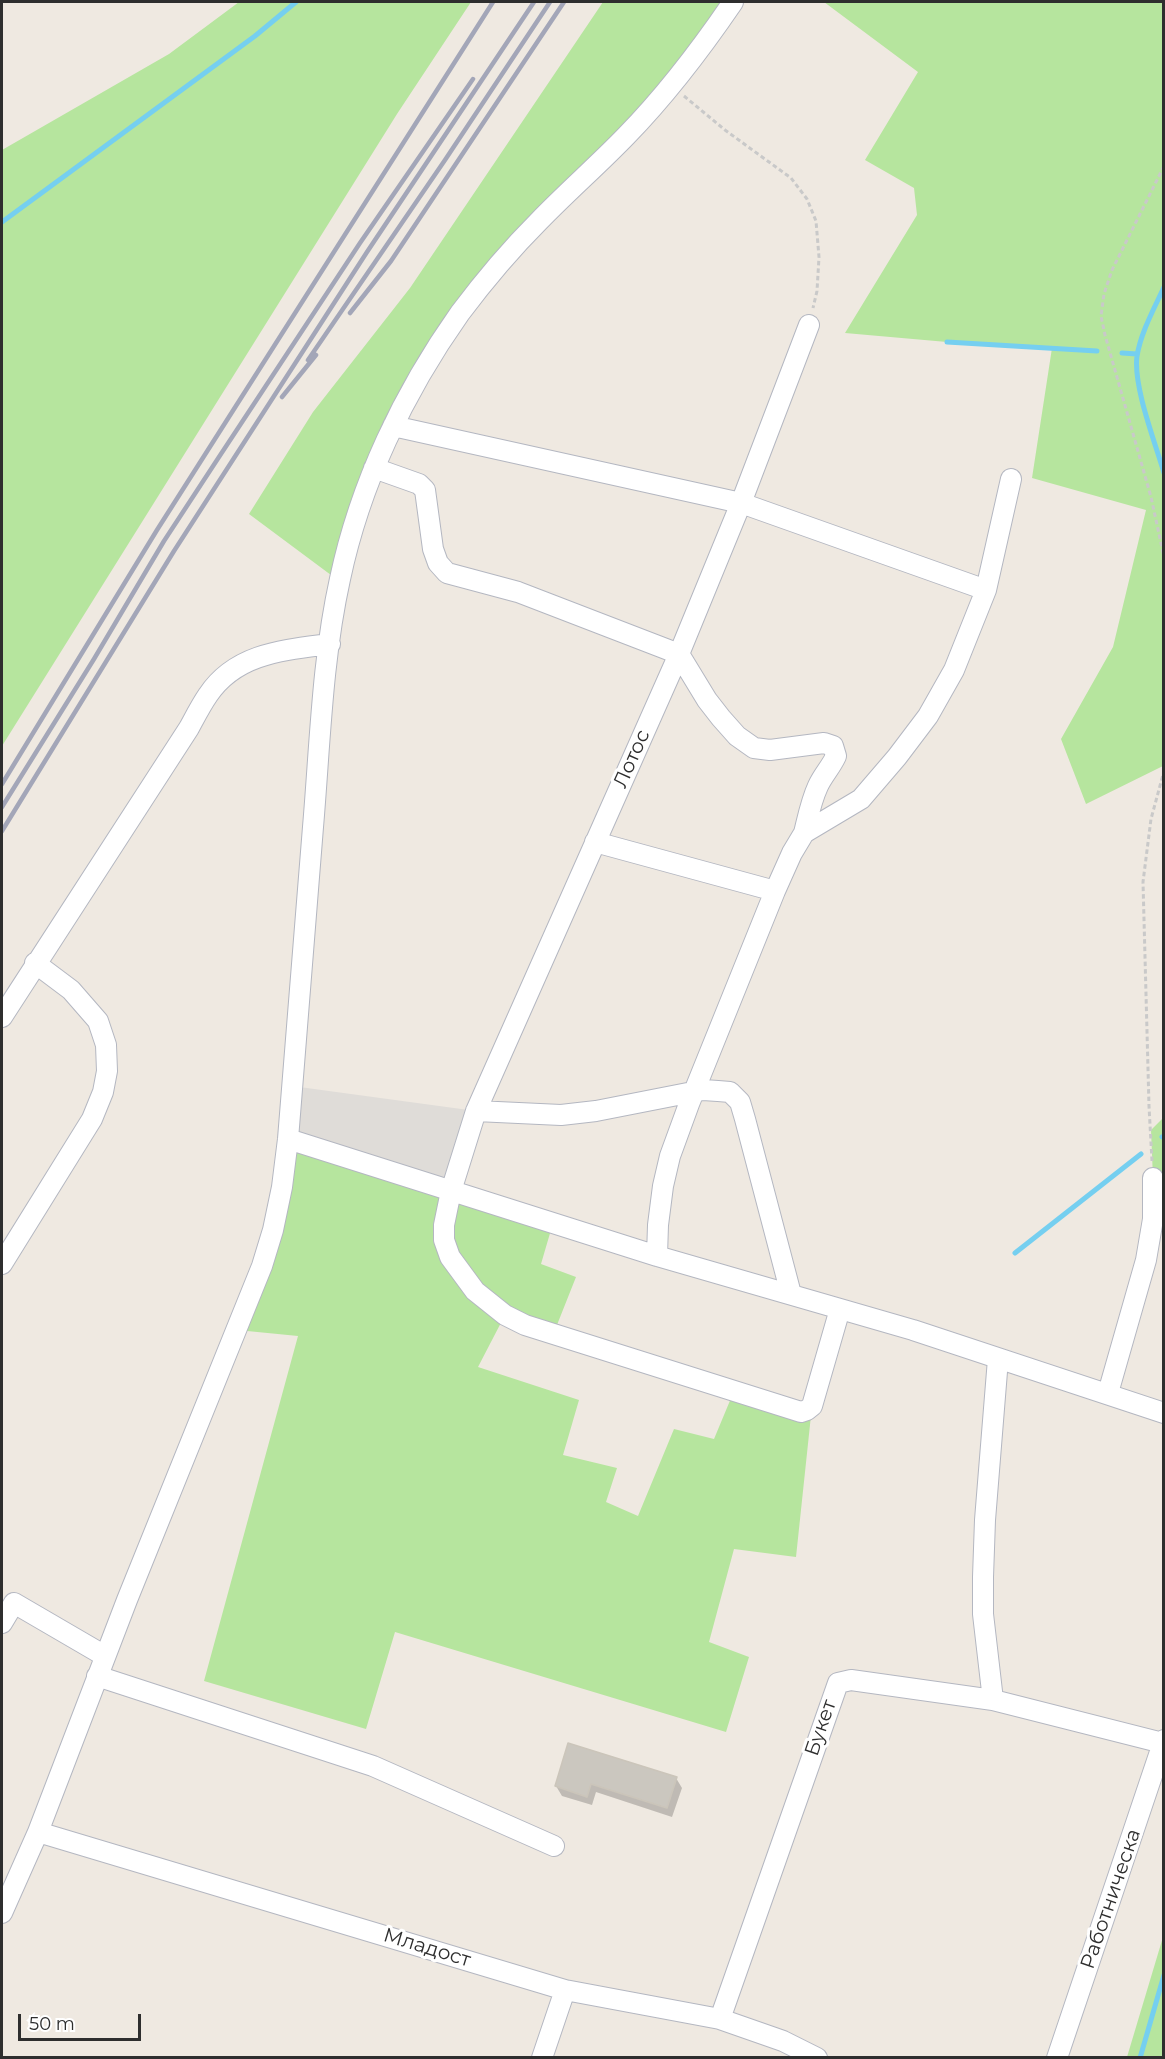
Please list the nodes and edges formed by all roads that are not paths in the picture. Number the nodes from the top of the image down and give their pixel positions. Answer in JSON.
{"nodes":[{"id":1,"x":734,"y":2,"type":"edge"},
{"id":2,"x":809,"y":325,"type":"road end"},
{"id":3,"x":393,"y":426,"type":"junction"},
{"id":4,"x":374,"y":468,"type":"junction"},
{"id":5,"x":1011,"y":479,"type":"dead end"},
{"id":6,"x":741,"y":503,"type":"junction"},
{"id":7,"x":986,"y":590,"type":"junction"},
{"id":8,"x":330,"y":644,"type":"junction"},
{"id":9,"x":679,"y":654,"type":"junction"},
{"id":10,"x":804,"y":833,"type":"junction"},
{"id":11,"x":595,"y":842,"type":"junction"},
{"id":12,"x":775,"y":891,"type":"junction"},
{"id":13,"x":35,"y":963,"type":"junction"},
{"id":14,"x":2,"y":1017,"type":"edge"},
{"id":15,"x":694,"y":1092,"type":"junction"},
{"id":16,"x":476,"y":1111,"type":"junction"},
{"id":17,"x":288,"y":1139,"type":"junction"},
{"id":18,"x":1153,"y":1178,"type":"road end"},
{"id":19,"x":451,"y":1191,"type":"junction"},
{"id":20,"x":657,"y":1256,"type":"junction"},
{"id":21,"x":2,"y":1264,"type":"edge"},
{"id":22,"x":791,"y":1294,"type":"junction"},
{"id":23,"x":840,"y":1309,"type":"junction"},
{"id":24,"x":998,"y":1359,"type":"junction"},
{"id":25,"x":1108,"y":1393,"type":"junction"},
{"id":26,"x":1164,"y":1413,"type":"edge"},
{"id":27,"x":3,"y":1616,"type":"edge"},
{"id":28,"x":105,"y":1656,"type":"junction"},
{"id":29,"x":97,"y":1676,"type":"junction"},
{"id":30,"x":993,"y":1700,"type":"junction"},
{"id":31,"x":1163,"y":1741,"type":"edge"},
{"id":32,"x":38,"y":1832,"type":"junction"},
{"id":33,"x":554,"y":1846,"type":"dead end"},
{"id":34,"x":2,"y":1913,"type":"edge"},
{"id":35,"x":565,"y":1990,"type":"junction"},
{"id":36,"x":720,"y":2019,"type":"junction"},
{"id":37,"x":542,"y":2058,"type":"edge"},
{"id":38,"x":817,"y":2058,"type":"edge"},
{"id":39,"x":1057,"y":2058,"type":"edge"}],
"edges":[{"from":1,"to":3,"type":"street"},
{"from":2,"to":6,"type":"street","name":"Лотос"},
{"from":3,"to":4,"type":"street"},
{"from":3,"to":6,"type":"street"},
{"from":4,"to":8,"type":"street"},
{"from":4,"to":9,"type":"street"},
{"from":5,"to":7,"type":"street"},
{"from":6,"to":7,"type":"street"},
{"from":6,"to":9,"type":"street","name":"Лотос"},
{"from":7,"to":10,"type":"street"},
{"from":8,"to":13,"type":"street"},
{"from":8,"to":17,"type":"street"},
{"from":9,"to":10,"type":"street"},
{"from":9,"to":11,"type":"street","name":"Лотос"},
{"from":10,"to":12,"type":"street"},
{"from":11,"to":12,"type":"street"},
{"from":11,"to":16,"type":"street","name":"Лотос"},
{"from":12,"to":15,"type":"street"},
{"from":13,"to":14,"type":"street"},
{"from":13,"to":21,"type":"street"},
{"from":15,"to":16,"type":"street"},
{"from":15,"to":20,"type":"street"},
{"from":15,"to":22,"type":"street"},
{"from":16,"to":19,"type":"street","name":"Лотос"},
{"from":17,"to":19,"type":"street"},
{"from":17,"to":28,"type":"street"},
{"from":18,"to":25,"type":"street"},
{"from":19,"to":20,"type":"street"},
{"from":19,"to":23,"type":"street","name":"Лотос"},
{"from":20,"to":22,"type":"street"},
{"from":22,"to":23,"type":"street"},
{"from":23,"to":24,"type":"street"},
{"from":24,"to":25,"type":"street"},
{"from":24,"to":30,"type":"street"},
{"from":25,"to":26,"type":"street"},
{"from":27,"to":28,"type":"street"},
{"from":28,"to":29,"type":"street"},
{"from":29,"to":32,"type":"street"},
{"from":29,"to":33,"type":"street"},
{"from":30,"to":31,"type":"street","name":"Букет"},
{"from":30,"to":36,"type":"street","name":"Букет"},
{"from":31,"to":39,"type":"street","name":"Работническа"},
{"from":32,"to":34,"type":"street"},
{"from":32,"to":35,"type":"street","name":"Младост"},
{"from":35,"to":36,"type":"street","name":"Младост"},
{"from":35,"to":37,"type":"street"},
{"from":36,"to":38,"type":"street","name":"Младост"}]}
